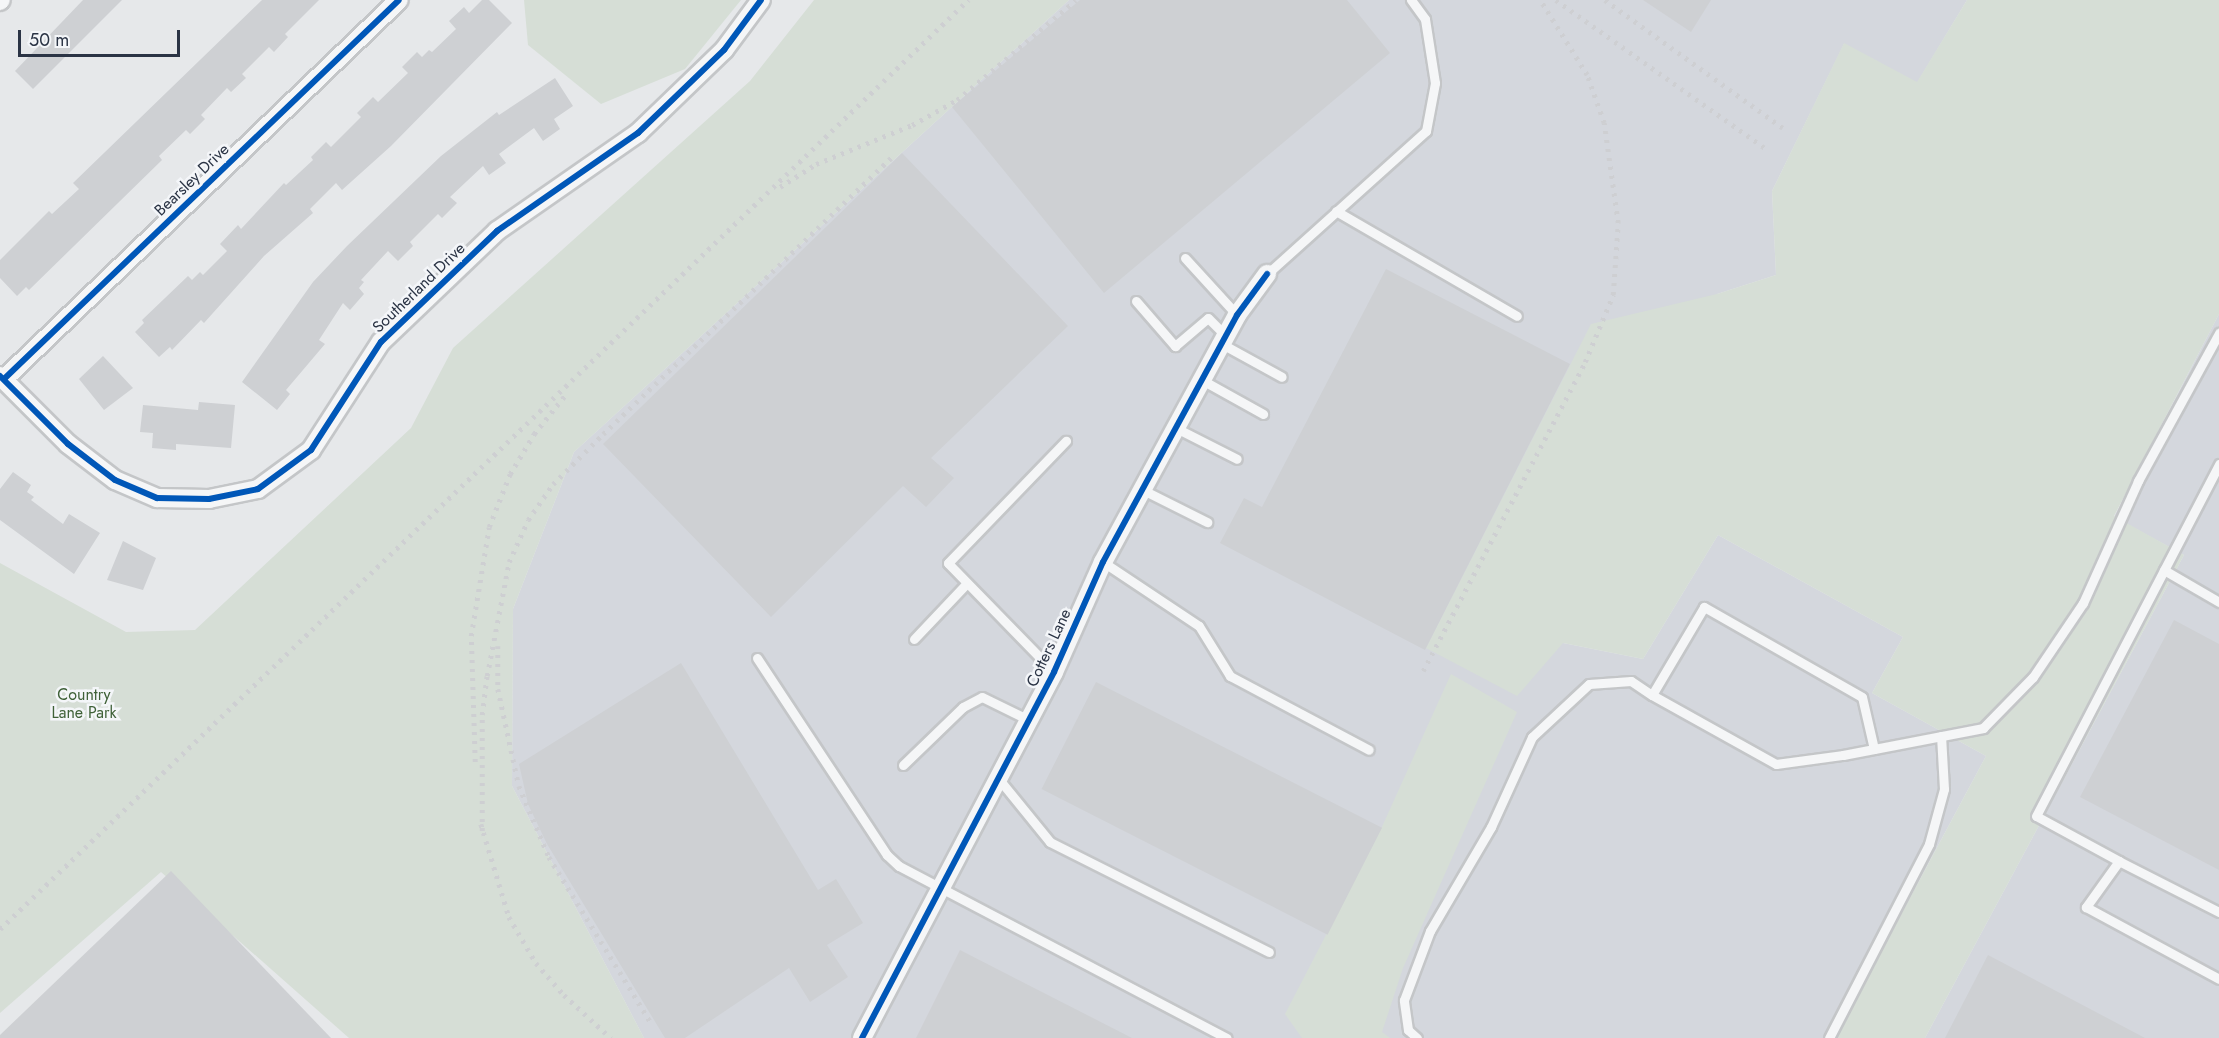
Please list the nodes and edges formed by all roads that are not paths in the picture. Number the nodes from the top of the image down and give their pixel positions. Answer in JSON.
{"nodes":[{"id":1,"x":399,"y":0,"type":"edge"},
{"id":2,"x":761,"y":0,"type":"edge"},
{"id":3,"x":1410,"y":0,"type":"edge"},
{"id":4,"x":1336,"y":211,"type":"junction"},
{"id":5,"x":1185,"y":258,"type":"dead end"},
{"id":6,"x":1267,"y":274,"type":"joint"},
{"id":7,"x":1136,"y":301,"type":"dead end"},
{"id":8,"x":1237,"y":315,"type":"junction"},
{"id":9,"x":1517,"y":316,"type":"dead end"},
{"id":10,"x":2219,"y":333,"type":"edge"},
{"id":11,"x":1224,"y":340,"type":"junction"},
{"id":12,"x":1282,"y":377,"type":"dead end"},
{"id":13,"x":2,"y":378,"type":"edge"},
{"id":14,"x":1202,"y":380,"type":"junction"},
{"id":15,"x":1263,"y":414,"type":"dead end"},
{"id":16,"x":1176,"y":428,"type":"junction"},
{"id":17,"x":1066,"y":441,"type":"dead end"},
{"id":18,"x":1237,"y":459,"type":"dead end"},
{"id":19,"x":2219,"y":464,"type":"edge"},
{"id":20,"x":1143,"y":490,"type":"junction"},
{"id":21,"x":1207,"y":522,"type":"dead end"},
{"id":22,"x":1103,"y":562,"type":"junction"},
{"id":23,"x":2164,"y":570,"type":"junction"},
{"id":24,"x":967,"y":583,"type":"junction"},
{"id":25,"x":2219,"y":602,"type":"edge"},
{"id":26,"x":914,"y":639,"type":"dead end"},
{"id":27,"x":757,"y":658,"type":"dead end"},
{"id":28,"x":1054,"y":672,"type":"junction"},
{"id":29,"x":1653,"y":695,"type":"junction"},
{"id":30,"x":1029,"y":720,"type":"junction"},
{"id":31,"x":1941,"y":736,"type":"junction"},
{"id":32,"x":1874,"y":749,"type":"junction"},
{"id":33,"x":1369,"y":750,"type":"dead end"},
{"id":34,"x":903,"y":765,"type":"dead end"},
{"id":35,"x":998,"y":778,"type":"junction"},
{"id":36,"x":2119,"y":861,"type":"junction"},
{"id":37,"x":941,"y":888,"type":"junction"},
{"id":38,"x":2219,"y":912,"type":"edge"},
{"id":39,"x":1269,"y":952,"type":"dead end"},
{"id":40,"x":2219,"y":979,"type":"edge"},
{"id":41,"x":862,"y":1038,"type":"edge"},
{"id":42,"x":1227,"y":1038,"type":"edge"},
{"id":43,"x":1417,"y":1038,"type":"edge"},
{"id":44,"x":1829,"y":1038,"type":"edge"}],
"edges":[{"from":1,"to":13,"type":"street","name":"Bearsley Drive"},
{"from":2,"to":13,"type":"street","name":"Southerland Drive"},
{"from":3,"to":4,"type":"lane"},
{"from":4,"to":6,"type":"lane"},
{"from":4,"to":9,"type":"lane"},
{"from":5,"to":8,"type":"lane"},
{"from":6,"to":8,"type":"street","name":"Cotters Lane"},
{"from":7,"to":11,"type":"lane"},
{"from":8,"to":11,"type":"street","name":"Cotters Lane"},
{"from":10,"to":31,"type":"lane"},
{"from":11,"to":12,"type":"lane"},
{"from":11,"to":14,"type":"street","name":"Cotters Lane"},
{"from":14,"to":15,"type":"lane"},
{"from":14,"to":16,"type":"street","name":"Cotters Lane"},
{"from":16,"to":18,"type":"lane"},
{"from":16,"to":20,"type":"street","name":"Cotters Lane"},
{"from":17,"to":24,"type":"lane"},
{"from":19,"to":23,"type":"lane"},
{"from":20,"to":21,"type":"lane"},
{"from":20,"to":22,"type":"street","name":"Cotters Lane"},
{"from":22,"to":28,"type":"street","name":"Cotters Lane"},
{"from":22,"to":33,"type":"lane"},
{"from":23,"to":25,"type":"lane"},
{"from":23,"to":36,"type":"lane"},
{"from":24,"to":26,"type":"lane"},
{"from":24,"to":28,"type":"lane"},
{"from":27,"to":37,"type":"lane"},
{"from":28,"to":30,"type":"street","name":"Cotters Lane"},
{"from":29,"to":32,"type":"lane"},
{"from":29,"to":32,"type":"lane"},
{"from":29,"to":43,"type":"lane"},
{"from":30,"to":34,"type":"lane"},
{"from":30,"to":35,"type":"street","name":"Cotters Lane"},
{"from":31,"to":32,"type":"lane"},
{"from":31,"to":44,"type":"lane"},
{"from":35,"to":37,"type":"street","name":"Cotters Lane"},
{"from":35,"to":39,"type":"lane"},
{"from":36,"to":38,"type":"lane"},
{"from":36,"to":40,"type":"lane"},
{"from":37,"to":41,"type":"street","name":"Cotters Lane"},
{"from":37,"to":42,"type":"lane"}]}
